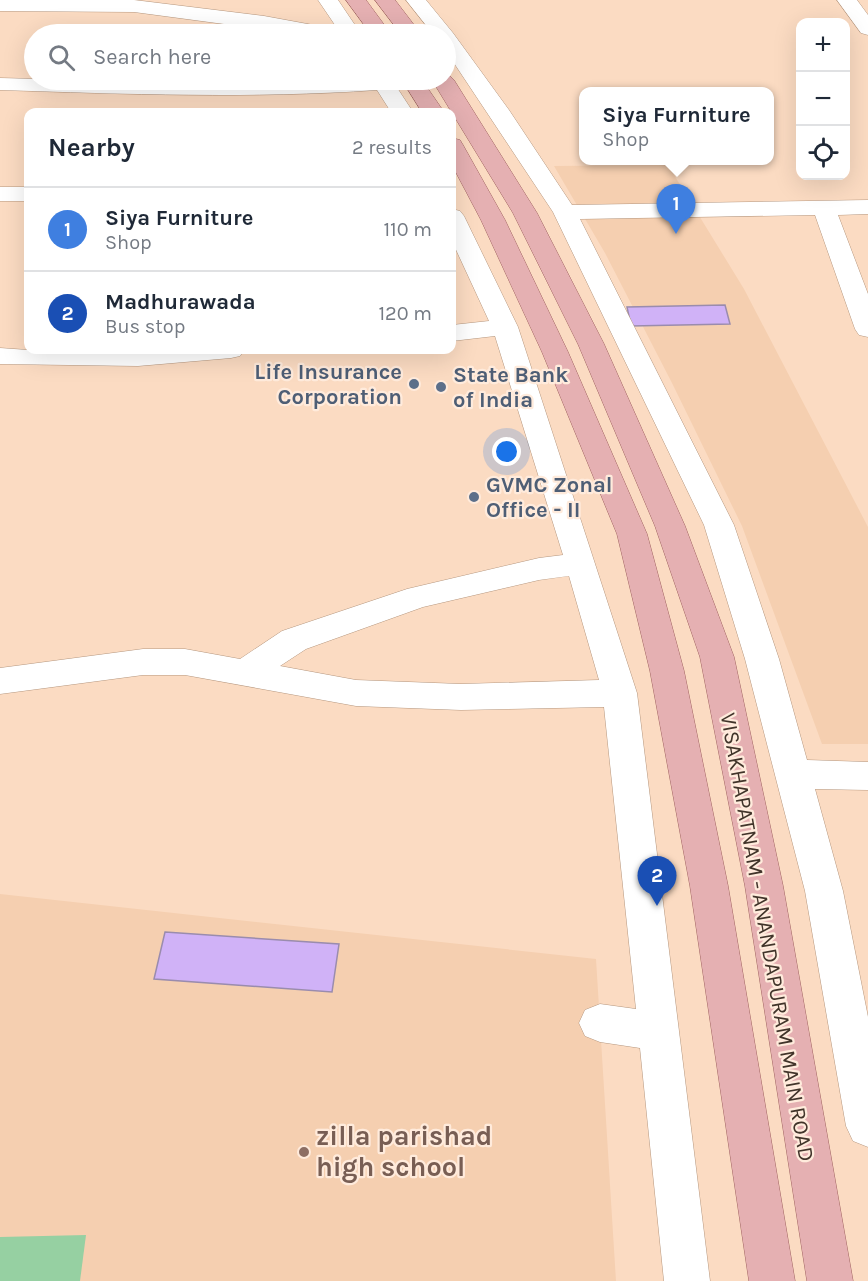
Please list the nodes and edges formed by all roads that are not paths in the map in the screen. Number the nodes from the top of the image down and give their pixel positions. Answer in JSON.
{"nodes":[{"id":1,"x":328,"y":0,"type":"edge"},
{"id":2,"x":356,"y":0,"type":"edge"},
{"id":3,"x":385,"y":0,"type":"edge"},
{"id":4,"x":416,"y":0,"type":"edge"},
{"id":5,"x":847,"y":0,"type":"edge"},
{"id":6,"x":0,"y":5,"type":"edge"},
{"id":7,"x":275,"y":24,"type":"edge"},
{"id":8,"x":344,"y":24,"type":"edge"},
{"id":9,"x":374,"y":24,"type":"edge"},
{"id":10,"x":403,"y":24,"type":"edge"},
{"id":11,"x":435,"y":24,"type":"edge"},
{"id":12,"x":868,"y":28,"type":"edge"},
{"id":13,"x":456,"y":53,"type":"edge"},
{"id":14,"x":0,"y":84,"type":"edge"},
{"id":15,"x":24,"y":85,"type":"edge"},
{"id":16,"x":389,"y":90,"type":"edge"},
{"id":17,"x":419,"y":90,"type":"edge"},
{"id":18,"x":449,"y":90,"type":"edge"},
{"id":19,"x":400,"y":108,"type":"edge"},
{"id":20,"x":430,"y":108,"type":"edge"},
{"id":21,"x":456,"y":152,"type":"edge"},
{"id":22,"x":0,"y":194,"type":"edge"},
{"id":23,"x":24,"y":194,"type":"edge"},
{"id":24,"x":868,"y":207,"type":"edge"},
{"id":25,"x":824,"y":208,"type":"junction"},
{"id":26,"x":566,"y":212,"type":"junction"},
{"id":27,"x":456,"y":224,"type":"edge"},
{"id":28,"x":867,"y":320,"type":"edge"},
{"id":29,"x":505,"y":327,"type":"junction"},
{"id":30,"x":456,"y":333,"type":"edge"},
{"id":31,"x":184,"y":354,"type":"edge"},
{"id":32,"x":0,"y":356,"type":"edge"},
{"id":33,"x":581,"y":563,"type":"junction"},
{"id":34,"x":246,"y":672,"type":"junction"},
{"id":35,"x":0,"y":681,"type":"edge"},
{"id":36,"x":620,"y":693,"type":"junction"},
{"id":37,"x":793,"y":774,"type":"junction"},
{"id":38,"x":868,"y":776,"type":"edge"},
{"id":39,"x":600,"y":1023,"type":"dead end"},
{"id":40,"x":659,"y":1031,"type":"junction"},
{"id":41,"x":868,"y":1126,"type":"edge"},
{"id":42,"x":769,"y":1261,"type":"edge"},
{"id":43,"x":826,"y":1264,"type":"edge"},
{"id":44,"x":687,"y":1281,"type":"edge"}],
"edges":[{"from":1,"to":8,"type":"street"},
{"from":2,"to":9,"type":"main road"},
{"from":3,"to":10,"type":"main road"},
{"from":4,"to":11,"type":"street"},
{"from":5,"to":12,"type":"street"},
{"from":6,"to":7,"type":"street"},
{"from":13,"to":26,"type":"street"},
{"from":14,"to":15,"type":"street"},
{"from":16,"to":19,"type":"street"},
{"from":17,"to":20,"type":"main road"},
{"from":18,"to":43,"type":"main road","name":"VISAKHAPATNAM - ANANDAPURAM MAIN ROAD"},
{"from":21,"to":42,"type":"main road"},
{"from":22,"to":23,"type":"street"},
{"from":24,"to":25,"type":"street"},
{"from":25,"to":26,"type":"street"},
{"from":25,"to":28,"type":"street"},
{"from":26,"to":37,"type":"street"},
{"from":27,"to":29,"type":"street"},
{"from":29,"to":30,"type":"street"},
{"from":29,"to":33,"type":"street"},
{"from":31,"to":32,"type":"street"},
{"from":33,"to":34,"type":"street"},
{"from":33,"to":36,"type":"street"},
{"from":34,"to":35,"type":"street"},
{"from":34,"to":36,"type":"street"},
{"from":36,"to":40,"type":"street"},
{"from":37,"to":38,"type":"street"},
{"from":37,"to":41,"type":"street"},
{"from":39,"to":40,"type":"street"},
{"from":40,"to":44,"type":"street"}]}
